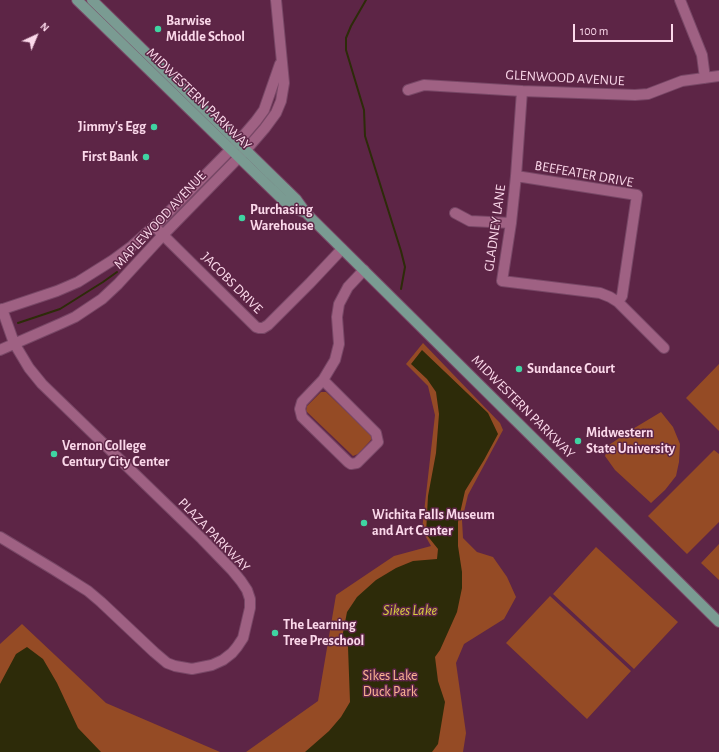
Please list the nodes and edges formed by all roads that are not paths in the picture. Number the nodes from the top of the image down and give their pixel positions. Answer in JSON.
{"nodes":[{"id":1,"x":76,"y":0,"type":"edge"},
{"id":2,"x":92,"y":0,"type":"edge"},
{"id":3,"x":276,"y":0,"type":"edge"},
{"id":4,"x":680,"y":0,"type":"edge"},
{"id":5,"x":125,"y":32,"type":"junction"},
{"id":6,"x":117,"y":40,"type":"junction"},
{"id":7,"x":282,"y":60,"type":"junction"},
{"id":8,"x":719,"y":76,"type":"edge"},
{"id":9,"x":705,"y":78,"type":"junction"},
{"id":10,"x":408,"y":90,"type":"dead end"},
{"id":11,"x":522,"y":91,"type":"junction"},
{"id":12,"x":234,"y":146,"type":"junction"},
{"id":13,"x":246,"y":150,"type":"junction"},
{"id":14,"x":238,"y":157,"type":"junction"},
{"id":15,"x":516,"y":176,"type":"junction"},
{"id":16,"x":306,"y":213,"type":"junction"},
{"id":17,"x":455,"y":213,"type":"dead end"},
{"id":18,"x":510,"y":223,"type":"junction"},
{"id":19,"x":154,"y":226,"type":"junction"},
{"id":20,"x":163,"y":235,"type":"junction"},
{"id":21,"x":342,"y":249,"type":"junction"},
{"id":22,"x":364,"y":270,"type":"junction"},
{"id":23,"x":618,"y":302,"type":"junction"},
{"id":24,"x":1,"y":310,"type":"edge"},
{"id":25,"x":14,"y":343,"type":"junction"},
{"id":26,"x":664,"y":348,"type":"dead end"},
{"id":27,"x":0,"y":350,"type":"edge"},
{"id":28,"x":323,"y":380,"type":"junction"},
{"id":29,"x":0,"y":537,"type":"edge"},
{"id":30,"x":719,"y":622,"type":"edge"}],
"edges":[{"from":1,"to":6,"type":"main road","name":"MIDWESTERN PARKWAY"},
{"from":2,"to":5,"type":"main road","name":"MIDWESTERN PARKWAY"},
{"from":3,"to":7,"type":"street","name":"MAPLEWOOD AVENUE"},
{"from":4,"to":9,"type":"street"},
{"from":5,"to":6,"type":"main road"},
{"from":5,"to":12,"type":"main road","name":"MIDWESTERN PARKWAY"},
{"from":6,"to":12,"type":"main road","name":"MIDWESTERN PARKWAY"},
{"from":7,"to":12,"type":"street","name":"MAPLEWOOD AVENUE"},
{"from":7,"to":13,"type":"street","name":"MAPLEWOOD AVENUE"},
{"from":8,"to":9,"type":"street","name":"GLENWOOD AVENUE"},
{"from":9,"to":11,"type":"street","name":"GLENWOOD AVENUE"},
{"from":10,"to":11,"type":"street","name":"GLENWOOD AVENUE"},
{"from":11,"to":15,"type":"street","name":"GLADNEY LANE"},
{"from":12,"to":13,"type":"main road","name":"MIDWESTERN PARKWAY"},
{"from":12,"to":14,"type":"main road","name":"MIDWESTERN PARKWAY"},
{"from":12,"to":19,"type":"street","name":"MAPLEWOOD AVENUE"},
{"from":13,"to":14,"type":"street","name":"MAPLEWOOD AVENUE"},
{"from":13,"to":16,"type":"main road","name":"MIDWESTERN PARKWAY"},
{"from":14,"to":16,"type":"main road","name":"MIDWESTERN PARKWAY"},
{"from":14,"to":20,"type":"street","name":"MAPLEWOOD AVENUE"},
{"from":15,"to":18,"type":"street","name":"GLADNEY LANE"},
{"from":15,"to":23,"type":"street","name":"BEEFEATER DRIVE"},
{"from":16,"to":21,"type":"main road","name":"MIDWESTERN PARKWAY"},
{"from":17,"to":18,"type":"street"},
{"from":18,"to":23,"type":"street","name":"GLADNEY LANE"},
{"from":19,"to":20,"type":"street","name":"JACOBS DRIVE"},
{"from":19,"to":24,"type":"street","name":"MAPLEWOOD AVENUE"},
{"from":20,"to":21,"type":"street","name":"JACOBS DRIVE"},
{"from":20,"to":25,"type":"street","name":"MAPLEWOOD AVENUE"},
{"from":21,"to":22,"type":"main road","name":"MIDWESTERN PARKWAY"},
{"from":22,"to":28,"type":"street"},
{"from":22,"to":30,"type":"main road","name":"MIDWESTERN PARKWAY"},
{"from":23,"to":26,"type":"street","name":"GLADNEY LANE"},
{"from":24,"to":25,"type":"street","name":"PLAZA PARKWAY"},
{"from":25,"to":27,"type":"street","name":"MAPLEWOOD AVENUE"},
{"from":25,"to":29,"type":"street","name":"PLAZA PARKWAY"},
{"from":28,"to":28,"type":"street"}]}
